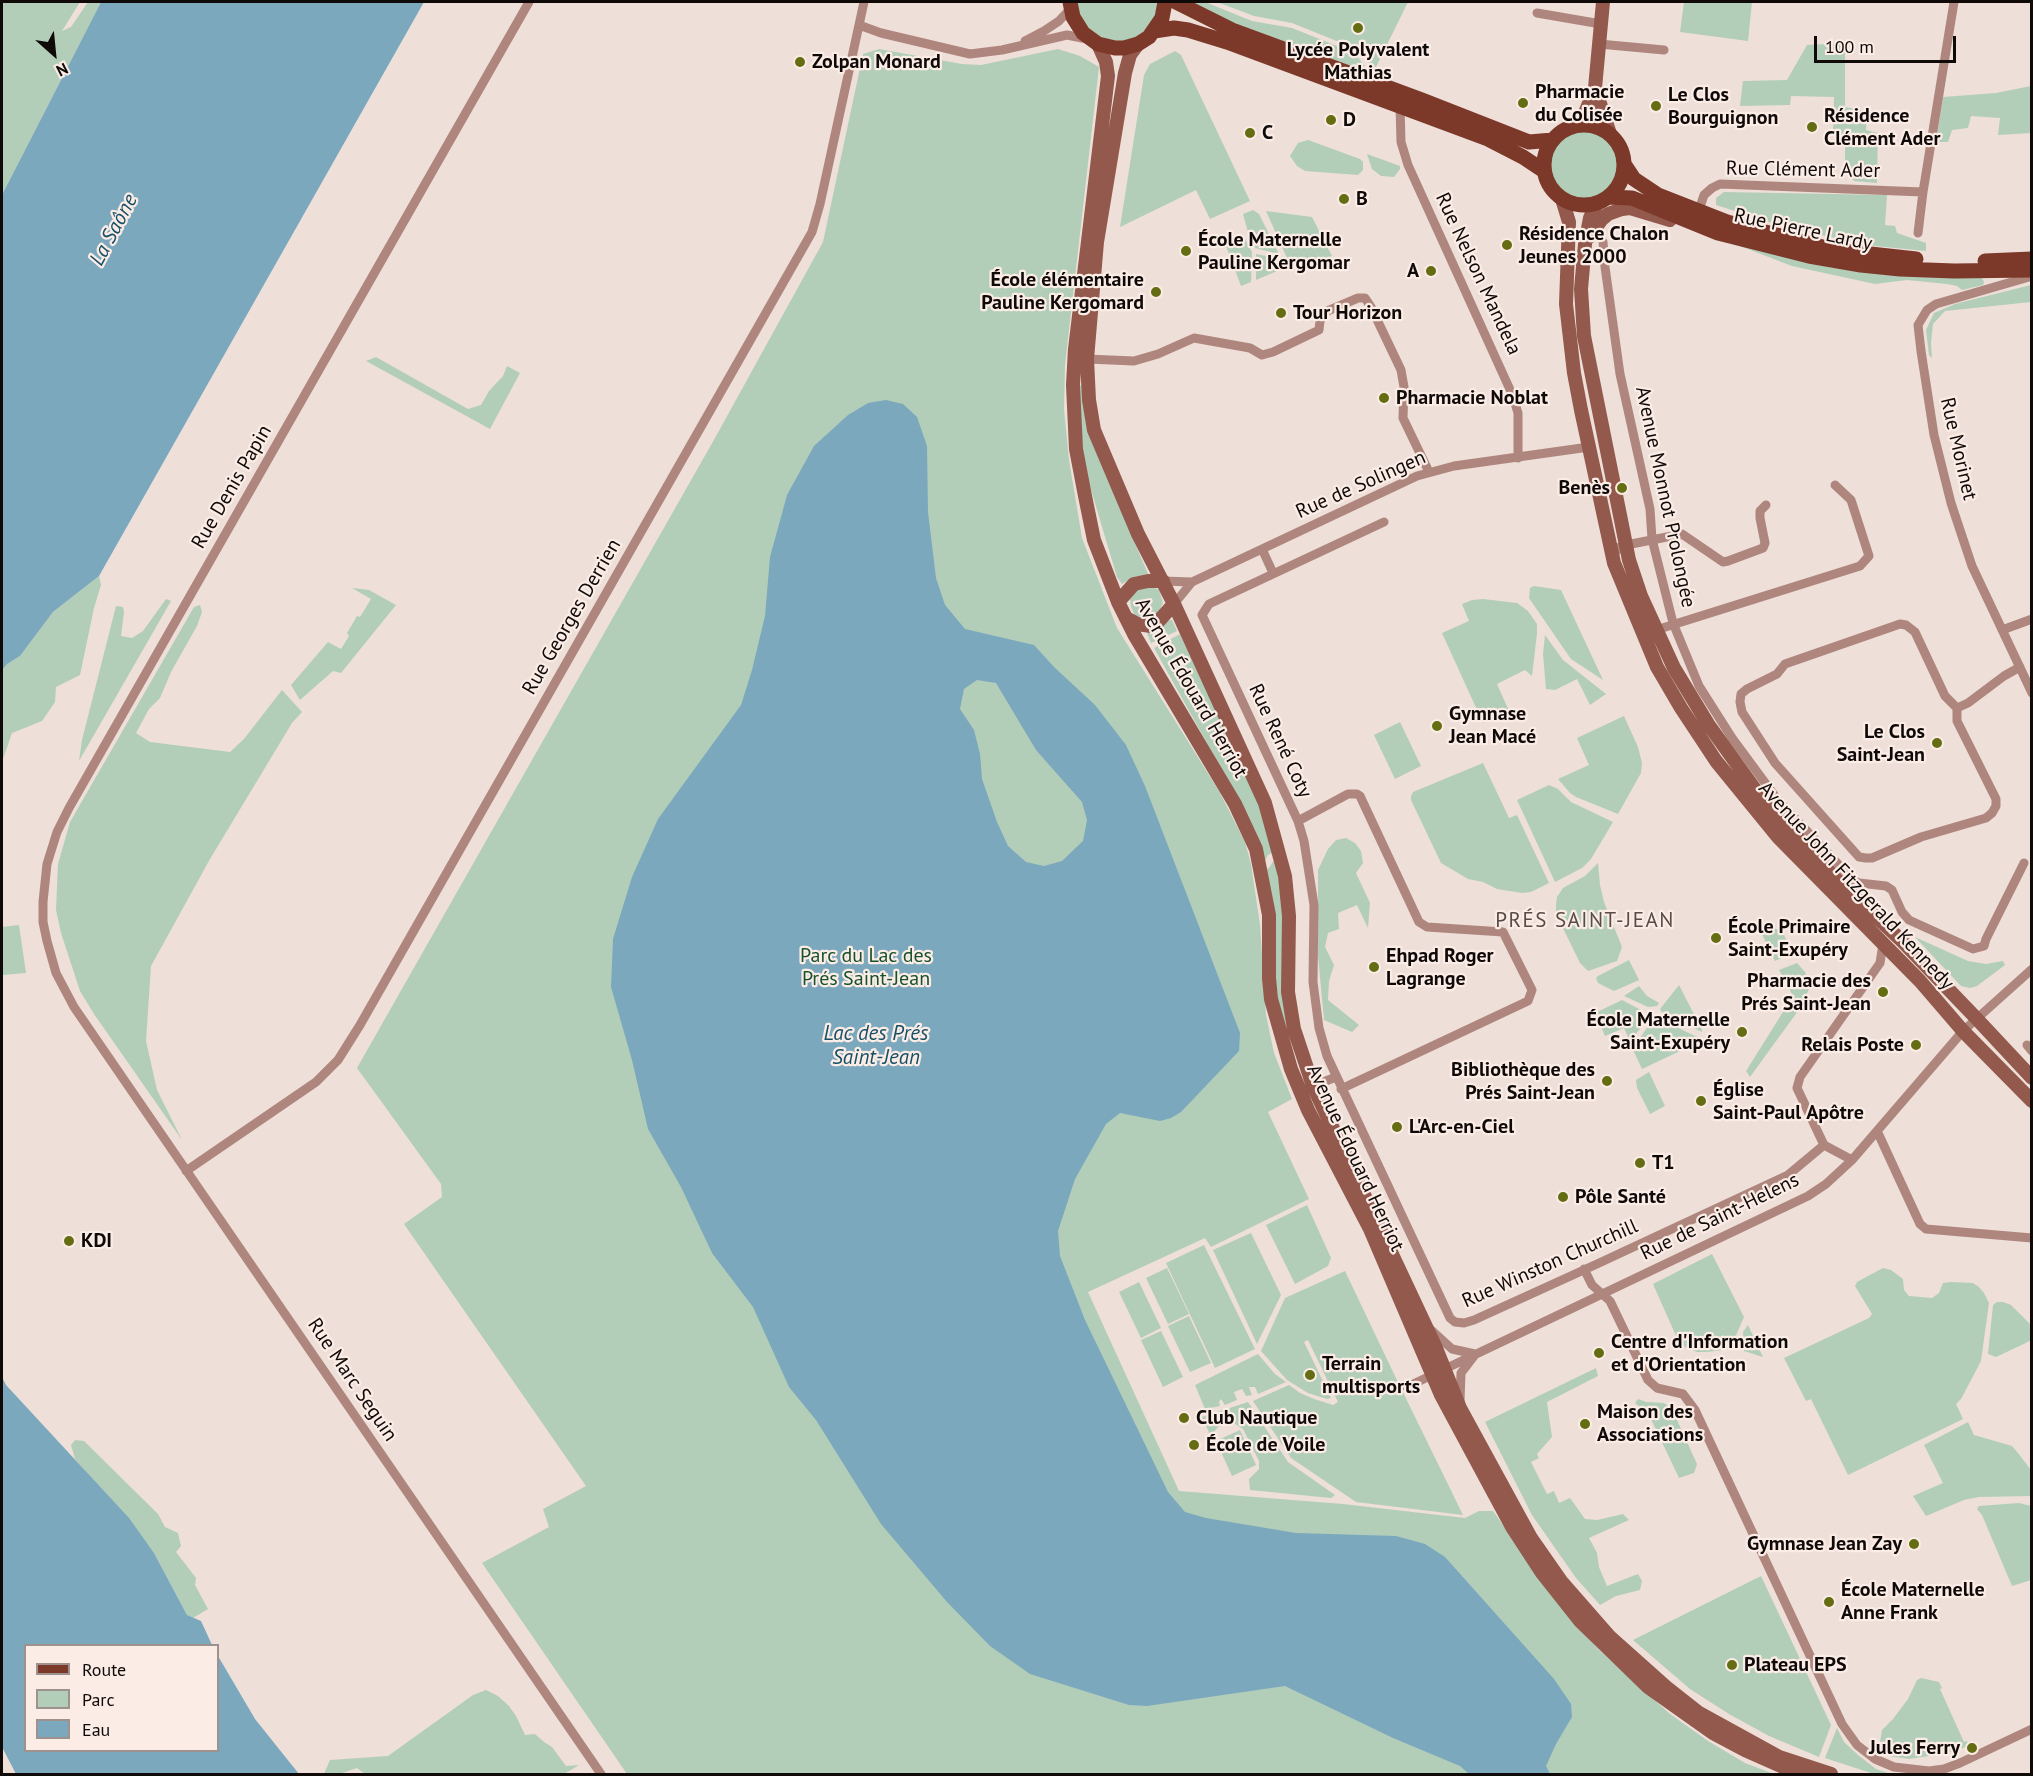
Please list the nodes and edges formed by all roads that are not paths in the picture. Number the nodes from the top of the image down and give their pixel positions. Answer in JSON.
{"nodes":[{"id":1,"x":529,"y":2,"type":"edge"},
{"id":2,"x":864,"y":2,"type":"edge"},
{"id":3,"x":1165,"y":2,"type":"edge"},
{"id":4,"x":1176,"y":2,"type":"edge"},
{"id":5,"x":1603,"y":2,"type":"edge"},
{"id":6,"x":1954,"y":2,"type":"edge"},
{"id":7,"x":1071,"y":5,"type":"edge"},
{"id":8,"x":1537,"y":13,"type":"dead end"},
{"id":9,"x":1601,"y":24,"type":"junction"},
{"id":10,"x":859,"y":26,"type":"junction"},
{"id":11,"x":1154,"y":31,"type":"junction"},
{"id":12,"x":1095,"y":42,"type":"junction"},
{"id":13,"x":1138,"y":44,"type":"junction"},
{"id":14,"x":1599,"y":44,"type":"junction"},
{"id":15,"x":1002,"y":50,"type":"junction"},
{"id":16,"x":1664,"y":50,"type":"dead end"},
{"id":17,"x":1595,"y":88,"type":"junction"},
{"id":18,"x":1400,"y":105,"type":"junction"},
{"id":19,"x":1571,"y":127,"type":"junction"},
{"id":20,"x":1610,"y":134,"type":"junction"},
{"id":21,"x":1553,"y":140,"type":"junction"},
{"id":22,"x":1624,"y":164,"type":"junction"},
{"id":23,"x":1544,"y":171,"type":"junction"},
{"id":24,"x":1923,"y":192,"type":"junction"},
{"id":25,"x":1562,"y":199,"type":"junction"},
{"id":26,"x":1603,"y":200,"type":"junction"},
{"id":27,"x":1698,"y":213,"type":"junction"},
{"id":28,"x":1718,"y":233,"type":"junction"},
{"id":29,"x":1918,"y":233,"type":"dead end"},
{"id":30,"x":1603,"y":242,"type":"dead end"},
{"id":31,"x":1585,"y":244,"type":"junction"},
{"id":32,"x":2031,"y":259,"type":"edge"},
{"id":33,"x":2031,"y":270,"type":"edge"},
{"id":34,"x":2031,"y":276,"type":"edge"},
{"id":35,"x":1087,"y":359,"type":"junction"},
{"id":36,"x":1589,"y":447,"type":"junction"},
{"id":37,"x":1518,"y":458,"type":"junction"},
{"id":38,"x":1429,"y":472,"type":"junction"},
{"id":39,"x":1835,"y":485,"type":"dead end"},
{"id":40,"x":1766,"y":505,"type":"dead end"},
{"id":41,"x":1383,"y":522,"type":"dead end"},
{"id":42,"x":1652,"y":540,"type":"junction"},
{"id":43,"x":1620,"y":548,"type":"junction"},
{"id":44,"x":1262,"y":549,"type":"junction"},
{"id":45,"x":1273,"y":573,"type":"junction"},
{"id":46,"x":1162,"y":581,"type":"junction"},
{"id":47,"x":1192,"y":582,"type":"junction"},
{"id":48,"x":1118,"y":602,"type":"junction"},
{"id":49,"x":1174,"y":604,"type":"junction"},
{"id":50,"x":1126,"y":618,"type":"junction"},
{"id":51,"x":2031,"y":619,"type":"edge"},
{"id":52,"x":1673,"y":623,"type":"junction"},
{"id":53,"x":1656,"y":630,"type":"junction"},
{"id":54,"x":2002,"y":630,"type":"junction"},
{"id":55,"x":2020,"y":667,"type":"junction"},
{"id":56,"x":2031,"y":693,"type":"edge"},
{"id":57,"x":1957,"y":708,"type":"junction"},
{"id":58,"x":1298,"y":821,"type":"junction"},
{"id":59,"x":2024,"y":863,"type":"dead end"},
{"id":60,"x":1883,"y":944,"type":"junction"},
{"id":61,"x":2031,"y":969,"type":"edge"},
{"id":62,"x":74,"y":1007,"type":"joint"},
{"id":63,"x":1977,"y":1018,"type":"junction"},
{"id":64,"x":1963,"y":1031,"type":"junction"},
{"id":65,"x":1336,"y":1077,"type":"junction"},
{"id":66,"x":2031,"y":1078,"type":"edge"},
{"id":67,"x":1313,"y":1086,"type":"junction"},
{"id":68,"x":1341,"y":1089,"type":"junction"},
{"id":69,"x":2031,"y":1101,"type":"edge"},
{"id":70,"x":1878,"y":1132,"type":"junction"},
{"id":71,"x":1824,"y":1145,"type":"junction"},
{"id":72,"x":1852,"y":1160,"type":"junction"},
{"id":73,"x":186,"y":1171,"type":"junction"},
{"id":74,"x":2031,"y":1238,"type":"edge"},
{"id":75,"x":1584,"y":1269,"type":"junction"},
{"id":76,"x":1602,"y":1294,"type":"junction"},
{"id":77,"x":1425,"y":1325,"type":"junction"},
{"id":78,"x":1476,"y":1354,"type":"junction"},
{"id":79,"x":1438,"y":1372,"type":"junction"},
{"id":80,"x":1407,"y":1387,"type":"dead end"},
{"id":81,"x":1460,"y":1408,"type":"junction"},
{"id":82,"x":2031,"y":1729,"type":"edge"},
{"id":83,"x":601,"y":1774,"type":"edge"},
{"id":84,"x":1799,"y":1774,"type":"edge"},
{"id":85,"x":1831,"y":1774,"type":"edge"}],
"edges":[{"from":1,"to":62,"type":"street","name":"Rue Denis Papin"},
{"from":2,"to":10,"type":"street","name":"Rue Georges Derrien"},
{"from":3,"to":11,"type":"main road"},
{"from":4,"to":21,"type":"main road"},
{"from":5,"to":9,"type":"main road"},
{"from":6,"to":24,"type":"street"},
{"from":7,"to":12,"type":"main road"},
{"from":7,"to":15,"type":"street"},
{"from":8,"to":9,"type":"street"},
{"from":9,"to":14,"type":"main road"},
{"from":10,"to":15,"type":"street"},
{"from":10,"to":73,"type":"street","name":"Rue Georges Derrien"},
{"from":11,"to":13,"type":"main road"},
{"from":11,"to":18,"type":"main road"},
{"from":12,"to":13,"type":"main road"},
{"from":12,"to":15,"type":"street"},
{"from":12,"to":48,"type":"main road","name":"Avenue Édouard Herriot"},
{"from":13,"to":35,"type":"main road","name":"Avenue Édouard Herriot"},
{"from":14,"to":16,"type":"street"},
{"from":14,"to":17,"type":"main road"},
{"from":17,"to":19,"type":"main road"},
{"from":17,"to":20,"type":"main road"},
{"from":18,"to":23,"type":"main road"},
{"from":18,"to":37,"type":"street","name":"Rue Nelson Mandela"},
{"from":19,"to":20,"type":"main road"},
{"from":19,"to":21,"type":"main road"},
{"from":20,"to":22,"type":"main road"},
{"from":21,"to":23,"type":"main road"},
{"from":22,"to":26,"type":"main road"},
{"from":22,"to":27,"type":"main road","name":"Rue Pierre Lardy"},
{"from":23,"to":25,"type":"main road"},
{"from":24,"to":27,"type":"street","name":"Rue Clément Ader"},
{"from":24,"to":29,"type":"street"},
{"from":25,"to":26,"type":"main road"},
{"from":25,"to":36,"type":"main road","name":"Avenue John Fitzgerald Kennedy"},
{"from":26,"to":28,"type":"main road","name":"Rue Pierre Lardy"},
{"from":26,"to":31,"type":"main road","name":"Avenue John Fitzgerald Kennedy"},
{"from":27,"to":32,"type":"main road","name":"Rue Pierre Lardy"},
{"from":28,"to":31,"type":"main road"},
{"from":28,"to":33,"type":"main road","name":"Rue Pierre Lardy"},
{"from":30,"to":42,"type":"street","name":"Avenue Monnot Prolongée"},
{"from":31,"to":43,"type":"main road","name":"Avenue John Fitzgerald Kennedy"},
{"from":34,"to":54,"type":"street","name":"Rue Morinet"},
{"from":35,"to":38,"type":"street"},
{"from":35,"to":46,"type":"main road","name":"Avenue Édouard Herriot"},
{"from":36,"to":37,"type":"street","name":"Rue de Solingen"},
{"from":36,"to":43,"type":"main road","name":"Avenue John Fitzgerald Kennedy"},
{"from":37,"to":38,"type":"street","name":"Rue de Solingen"},
{"from":38,"to":44,"type":"street","name":"Rue de Solingen"},
{"from":39,"to":52,"type":"street"},
{"from":40,"to":42,"type":"street"},
{"from":41,"to":45,"type":"street","name":"Rue René Coty"},
{"from":42,"to":43,"type":"street"},
{"from":42,"to":52,"type":"street","name":"Avenue Monnot Prolongée"},
{"from":43,"to":53,"type":"main road","name":"Avenue John Fitzgerald Kennedy"},
{"from":43,"to":60,"type":"main road","name":"Avenue John Fitzgerald Kennedy"},
{"from":44,"to":45,"type":"street"},
{"from":44,"to":47,"type":"street","name":"Rue de Solingen"},
{"from":45,"to":58,"type":"street","name":"Rue René Coty"},
{"from":46,"to":47,"type":"street","name":"Rue de Solingen"},
{"from":46,"to":48,"type":"main road"},
{"from":46,"to":49,"type":"main road","name":"Avenue Édouard Herriot"},
{"from":47,"to":49,"type":"street","name":"Rue de Solingen"},
{"from":48,"to":50,"type":"main road","name":"Avenue Édouard Herriot"},
{"from":49,"to":50,"type":"main road"},
{"from":49,"to":67,"type":"main road","name":"Avenue Édouard Herriot"},
{"from":50,"to":79,"type":"main road","name":"Avenue Édouard Herriot"},
{"from":51,"to":54,"type":"street"},
{"from":52,"to":53,"type":"street"},
{"from":52,"to":59,"type":"street","name":"Avenue Monnot Prolongée"},
{"from":53,"to":63,"type":"main road","name":"Avenue John Fitzgerald Kennedy"},
{"from":54,"to":55,"type":"street","name":"Rue Morinet"},
{"from":55,"to":56,"type":"street","name":"Rue Morinet"},
{"from":55,"to":57,"type":"street"},
{"from":57,"to":57,"type":"street"},
{"from":58,"to":65,"type":"street","name":"Rue René Coty"},
{"from":58,"to":68,"type":"street"},
{"from":60,"to":64,"type":"main road","name":"Avenue John Fitzgerald Kennedy"},
{"from":60,"to":71,"type":"street"},
{"from":61,"to":63,"type":"street","name":"Rue de Saint-Helens"},
{"from":62,"to":73,"type":"street","name":"Rue Marc Seguin"},
{"from":63,"to":64,"type":"street","name":"Rue de Saint-Helens"},
{"from":63,"to":66,"type":"main road","name":"Avenue John Fitzgerald Kennedy"},
{"from":64,"to":69,"type":"main road","name":"Avenue John Fitzgerald Kennedy"},
{"from":64,"to":70,"type":"street","name":"Rue de Saint-Helens"},
{"from":65,"to":67,"type":"street"},
{"from":65,"to":68,"type":"street","name":"Rue René Coty"},
{"from":67,"to":77,"type":"main road","name":"Avenue Édouard Herriot"},
{"from":68,"to":75,"type":"street","name":"Rue Winston Churchill"},
{"from":70,"to":72,"type":"street","name":"Rue de Saint-Helens"},
{"from":70,"to":74,"type":"street"},
{"from":71,"to":72,"type":"street"},
{"from":71,"to":75,"type":"street","name":"Rue Winston Churchill"},
{"from":72,"to":76,"type":"street","name":"Rue de Saint-Helens"},
{"from":73,"to":83,"type":"street","name":"Rue Marc Seguin"},
{"from":75,"to":76,"type":"street"},
{"from":76,"to":78,"type":"street","name":"Rue de Saint-Helens"},
{"from":76,"to":82,"type":"street"},
{"from":77,"to":78,"type":"street","name":"Avenue Édouard Herriot"},
{"from":77,"to":79,"type":"main road","name":"Avenue Édouard Herriot"},
{"from":78,"to":79,"type":"street","name":"Rue de Saint-Helens"},
{"from":78,"to":81,"type":"street"},
{"from":79,"to":80,"type":"street","name":"Rue de Saint-Helens"},
{"from":79,"to":81,"type":"main road","name":"Avenue Édouard Herriot"},
{"from":79,"to":84,"type":"main road","name":"Avenue Édouard Herriot"},
{"from":81,"to":85,"type":"main road","name":"Avenue Édouard Herriot"}]}
